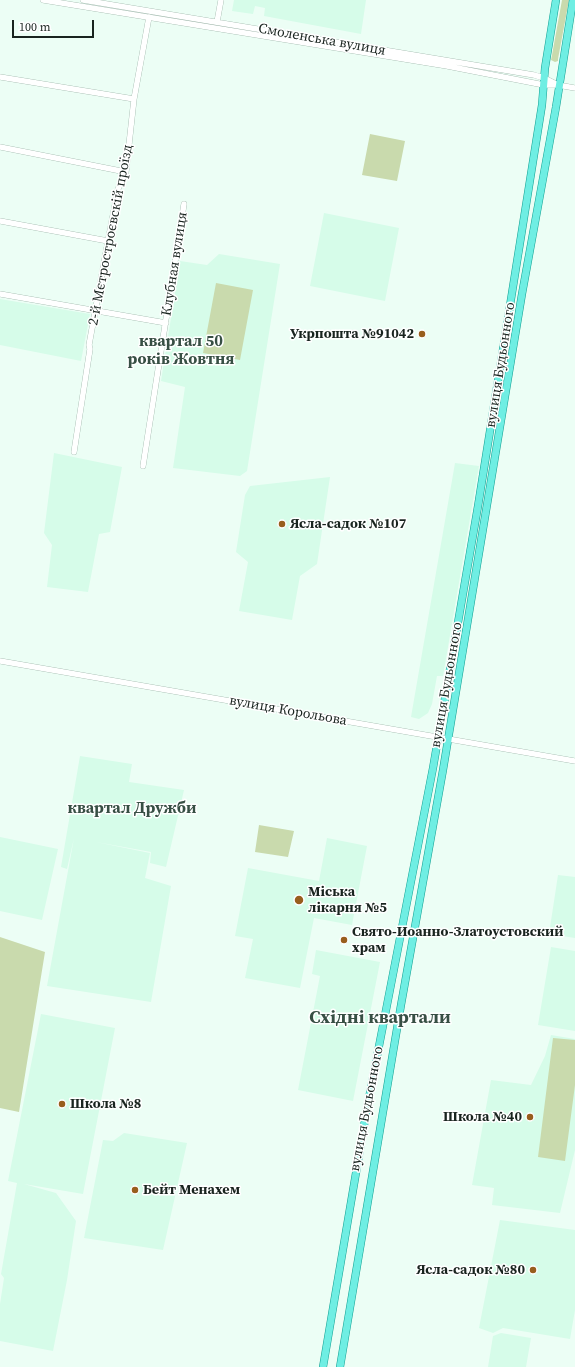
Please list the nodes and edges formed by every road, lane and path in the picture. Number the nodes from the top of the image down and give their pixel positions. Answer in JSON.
{"nodes":[{"id":1,"x":43,"y":0,"type":"edge"},
{"id":2,"x":83,"y":0,"type":"edge"},
{"id":3,"x":221,"y":0,"type":"edge"},
{"id":4,"x":556,"y":0,"type":"edge"},
{"id":5,"x":573,"y":0,"type":"edge"},
{"id":6,"x":149,"y":17,"type":"junction"},
{"id":7,"x":217,"y":22,"type":"junction"},
{"id":8,"x":0,"y":77,"type":"edge"},
{"id":9,"x":544,"y":81,"type":"junction"},
{"id":10,"x":558,"y":85,"type":"junction"},
{"id":11,"x":575,"y":88,"type":"edge"},
{"id":12,"x":134,"y":99,"type":"junction"},
{"id":13,"x":0,"y":148,"type":"edge"},
{"id":14,"x":126,"y":172,"type":"junction"},
{"id":15,"x":184,"y":204,"type":"dead end"},
{"id":16,"x":0,"y":221,"type":"edge"},
{"id":17,"x":108,"y":241,"type":"junction"},
{"id":18,"x":0,"y":294,"type":"edge"},
{"id":19,"x":96,"y":311,"type":"junction"},
{"id":20,"x":166,"y":324,"type":"junction"},
{"id":21,"x":74,"y":452,"type":"dead end"},
{"id":22,"x":143,"y":466,"type":"dead end"},
{"id":23,"x":0,"y":661,"type":"edge"},
{"id":24,"x":438,"y":737,"type":"junction"},
{"id":25,"x":449,"y":739,"type":"junction"},
{"id":26,"x":575,"y":761,"type":"edge"},
{"id":27,"x":323,"y":1367,"type":"edge"},
{"id":28,"x":340,"y":1367,"type":"edge"}],
"edges":[{"from":1,"to":6,"type":"street","name":"Смоленська вулиця"},
{"from":2,"to":7,"type":"street","name":"Смоленська вулиця"},
{"from":3,"to":7,"type":"street"},
{"from":4,"to":9,"type":"main road","name":"вулиця Будьонного"},
{"from":5,"to":10,"type":"main road","name":"вулиця Будьонного"},
{"from":6,"to":9,"type":"street","name":"Смоленська вулиця"},
{"from":6,"to":12,"type":"street","name":"2-й Мєтростроєвскій проїзд"},
{"from":7,"to":9,"type":"street","name":"Смоленська вулиця"},
{"from":8,"to":12,"type":"street"},
{"from":9,"to":10,"type":"street","name":"Смоленська вулиця"},
{"from":9,"to":24,"type":"main road","name":"вулиця Будьонного"},
{"from":10,"to":11,"type":"street","name":"Смоленська вулиця"},
{"from":10,"to":25,"type":"main road","name":"вулиця Будьонного"},
{"from":12,"to":14,"type":"street","name":"2-й Мєтростроєвскій проїзд"},
{"from":13,"to":14,"type":"street"},
{"from":14,"to":17,"type":"street","name":"2-й Мєтростроєвскій проїзд"},
{"from":15,"to":20,"type":"street","name":"Клубная вулиця"},
{"from":16,"to":17,"type":"street"},
{"from":17,"to":19,"type":"street","name":"2-й Мєтростроєвскій проїзд"},
{"from":18,"to":19,"type":"street"},
{"from":19,"to":20,"type":"street"},
{"from":19,"to":21,"type":"street","name":"2-й Мєтростроєвскій проїзд"},
{"from":20,"to":22,"type":"street","name":"Клубная вулиця"},
{"from":23,"to":24,"type":"street","name":"вулиця Корольова"},
{"from":24,"to":25,"type":"street","name":"вулиця Корольова"},
{"from":24,"to":27,"type":"main road","name":"вулиця Будьонного"},
{"from":25,"to":26,"type":"street","name":"вулиця Корольова"},
{"from":25,"to":28,"type":"main road","name":"вулиця Будьонного"}]}
